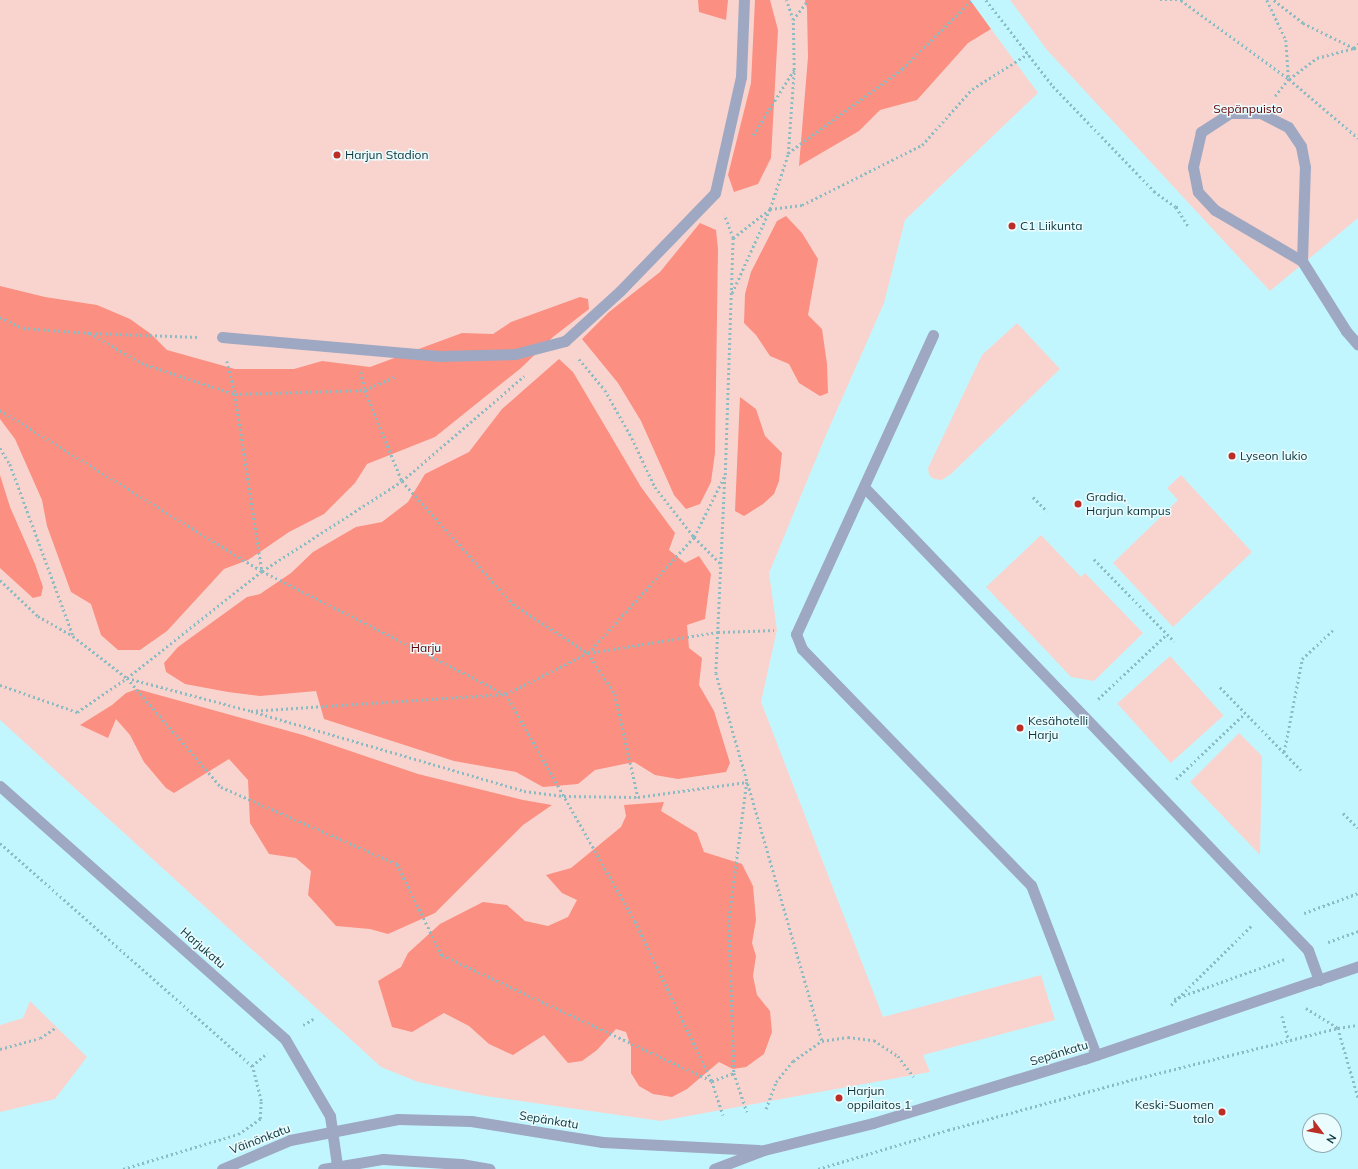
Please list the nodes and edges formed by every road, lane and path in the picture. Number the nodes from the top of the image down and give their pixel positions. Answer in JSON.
{"nodes":[{"id":1,"x":744,"y":0,"type":"edge"},
{"id":2,"x":786,"y":0,"type":"edge"},
{"id":3,"x":808,"y":0,"type":"edge"},
{"id":4,"x":972,"y":0,"type":"edge"},
{"id":5,"x":986,"y":0,"type":"edge"},
{"id":6,"x":1160,"y":0,"type":"edge"},
{"id":7,"x":1181,"y":0,"type":"edge"},
{"id":8,"x":1185,"y":0,"type":"edge"},
{"id":9,"x":1267,"y":0,"type":"edge"},
{"id":10,"x":1274,"y":0,"type":"edge"},
{"id":11,"x":793,"y":20,"type":"junction"},
{"id":12,"x":1358,"y":44,"type":"edge"},
{"id":13,"x":1354,"y":48,"type":"junction"},
{"id":14,"x":1358,"y":50,"type":"edge"},
{"id":15,"x":1028,"y":54,"type":"junction"},
{"id":16,"x":794,"y":70,"type":"junction"},
{"id":17,"x":1288,"y":79,"type":"junction"},
{"id":18,"x":1358,"y":138,"type":"edge"},
{"id":19,"x":749,"y":141,"type":"dead end"},
{"id":20,"x":788,"y":154,"type":"junction"},
{"id":21,"x":1154,"y":191,"type":"dead end"},
{"id":22,"x":716,"y":193,"type":"junction"},
{"id":23,"x":1176,"y":207,"type":"dead end"},
{"id":24,"x":770,"y":209,"type":"junction"},
{"id":25,"x":1189,"y":227,"type":"dead end"},
{"id":26,"x":733,"y":238,"type":"junction"},
{"id":27,"x":1302,"y":261,"type":"junction"},
{"id":28,"x":732,"y":295,"type":"junction"},
{"id":29,"x":0,"y":317,"type":"edge"},
{"id":30,"x":90,"y":333,"type":"junction"},
{"id":31,"x":933,"y":335,"type":"dead end"},
{"id":32,"x":222,"y":337,"type":"junction"},
{"id":33,"x":565,"y":342,"type":"junction"},
{"id":34,"x":1358,"y":345,"type":"edge"},
{"id":35,"x":355,"y":349,"type":"junction"},
{"id":36,"x":528,"y":372,"type":"dead end"},
{"id":37,"x":399,"y":374,"type":"dead end"},
{"id":38,"x":365,"y":390,"type":"junction"},
{"id":39,"x":235,"y":394,"type":"junction"},
{"id":40,"x":0,"y":410,"type":"edge"},
{"id":41,"x":0,"y":448,"type":"edge"},
{"id":42,"x":725,"y":475,"type":"junction"},
{"id":43,"x":402,"y":481,"type":"junction"},
{"id":44,"x":864,"y":487,"type":"junction"},
{"id":45,"x":1033,"y":497,"type":"dead end"},
{"id":46,"x":1047,"y":511,"type":"dead end"},
{"id":47,"x":694,"y":537,"type":"junction"},
{"id":48,"x":1094,"y":558,"type":"dead end"},
{"id":49,"x":721,"y":564,"type":"junction"},
{"id":50,"x":262,"y":572,"type":"junction"},
{"id":51,"x":0,"y":580,"type":"edge"},
{"id":52,"x":1333,"y":630,"type":"dead end"},
{"id":53,"x":718,"y":632,"type":"junction"},
{"id":54,"x":796,"y":634,"type":"junction"},
{"id":55,"x":1167,"y":634,"type":"junction"},
{"id":56,"x":73,"y":636,"type":"junction"},
{"id":57,"x":1174,"y":641,"type":"dead end"},
{"id":58,"x":588,"y":653,"type":"junction"},
{"id":59,"x":126,"y":678,"type":"junction"},
{"id":60,"x":0,"y":685,"type":"edge"},
{"id":61,"x":1220,"y":687,"type":"dead end"},
{"id":62,"x":506,"y":694,"type":"junction"},
{"id":63,"x":251,"y":711,"type":"junction"},
{"id":64,"x":1245,"y":713,"type":"junction"},
{"id":65,"x":1082,"y":714,"type":"junction"},
{"id":66,"x":1284,"y":752,"type":"junction"},
{"id":67,"x":1301,"y":770,"type":"dead end"},
{"id":68,"x":747,"y":782,"type":"junction"},
{"id":69,"x":0,"y":786,"type":"edge"},
{"id":70,"x":1158,"y":794,"type":"junction"},
{"id":71,"x":564,"y":796,"type":"junction"},
{"id":72,"x":638,"y":797,"type":"junction"},
{"id":73,"x":1343,"y":813,"type":"dead end"},
{"id":74,"x":1358,"y":828,"type":"edge"},
{"id":75,"x":0,"y":843,"type":"edge"},
{"id":76,"x":1358,"y":893,"type":"edge"},
{"id":77,"x":1268,"y":909,"type":"junction"},
{"id":78,"x":1281,"y":922,"type":"junction"},
{"id":79,"x":1358,"y":931,"type":"edge"},
{"id":80,"x":1308,"y":950,"type":"junction"},
{"id":81,"x":1358,"y":966,"type":"edge"},
{"id":82,"x":1319,"y":980,"type":"junction"},
{"id":83,"x":1281,"y":993,"type":"junction"},
{"id":84,"x":313,"y":1019,"type":"dead end"},
{"id":85,"x":1358,"y":1025,"type":"edge"},
{"id":86,"x":56,"y":1028,"type":"dead end"},
{"id":87,"x":1338,"y":1028,"type":"junction"},
{"id":88,"x":285,"y":1039,"type":"junction"},
{"id":89,"x":822,"y":1041,"type":"junction"},
{"id":90,"x":0,"y":1049,"type":"edge"},
{"id":91,"x":1096,"y":1055,"type":"junction"},
{"id":92,"x":252,"y":1066,"type":"junction"},
{"id":93,"x":734,"y":1073,"type":"junction"},
{"id":94,"x":914,"y":1077,"type":"dead end"},
{"id":95,"x":712,"y":1081,"type":"junction"},
{"id":96,"x":1358,"y":1097,"type":"edge"},
{"id":97,"x":766,"y":1109,"type":"dead end"},
{"id":98,"x":747,"y":1112,"type":"dead end"},
{"id":99,"x":723,"y":1115,"type":"dead end"},
{"id":100,"x":332,"y":1131,"type":"junction"},
{"id":101,"x":764,"y":1150,"type":"junction"},
{"id":102,"x":337,"y":1165,"type":"junction"},
{"id":103,"x":123,"y":1169,"type":"edge"},
{"id":104,"x":222,"y":1169,"type":"edge"},
{"id":105,"x":323,"y":1169,"type":"edge"},
{"id":106,"x":490,"y":1169,"type":"edge"},
{"id":107,"x":714,"y":1169,"type":"edge"},
{"id":108,"x":818,"y":1169,"type":"edge"}],
"edges":[{"from":1,"to":22,"type":"street"},
{"from":2,"to":11,"type":"path"},
{"from":3,"to":11,"type":"path"},
{"from":4,"to":20,"type":"path"},
{"from":5,"to":15,"type":"path"},
{"from":6,"to":7,"type":"path"},
{"from":7,"to":8,"type":"path"},
{"from":7,"to":17,"type":"path"},
{"from":9,"to":17,"type":"path"},
{"from":10,"to":13,"type":"path"},
{"from":11,"to":16,"type":"path"},
{"from":12,"to":13,"type":"path"},
{"from":13,"to":14,"type":"path"},
{"from":13,"to":17,"type":"path"},
{"from":15,"to":21,"type":"path"},
{"from":15,"to":24,"type":"path"},
{"from":16,"to":19,"type":"path"},
{"from":16,"to":20,"type":"path"},
{"from":17,"to":18,"type":"path"},
{"from":20,"to":24,"type":"path"},
{"from":22,"to":26,"type":"path"},
{"from":22,"to":33,"type":"street"},
{"from":23,"to":25,"type":"path"},
{"from":24,"to":26,"type":"path"},
{"from":24,"to":28,"type":"path"},
{"from":26,"to":28,"type":"path"},
{"from":27,"to":27,"type":"street"},
{"from":27,"to":34,"type":"street"},
{"from":28,"to":42,"type":"path"},
{"from":29,"to":30,"type":"path"},
{"from":30,"to":32,"type":"path"},
{"from":30,"to":39,"type":"path"},
{"from":31,"to":44,"type":"street"},
{"from":32,"to":35,"type":"street"},
{"from":32,"to":39,"type":"path"},
{"from":33,"to":35,"type":"street"},
{"from":33,"to":47,"type":"path"},
{"from":35,"to":38,"type":"path"},
{"from":36,"to":43,"type":"path"},
{"from":37,"to":38,"type":"path"},
{"from":38,"to":39,"type":"path"},
{"from":38,"to":43,"type":"path"},
{"from":39,"to":50,"type":"path"},
{"from":40,"to":50,"type":"path"},
{"from":41,"to":56,"type":"path"},
{"from":42,"to":47,"type":"path"},
{"from":42,"to":49,"type":"path"},
{"from":43,"to":50,"type":"path"},
{"from":43,"to":58,"type":"path"},
{"from":44,"to":54,"type":"street"},
{"from":44,"to":65,"type":"street"},
{"from":45,"to":46,"type":"path"},
{"from":47,"to":49,"type":"path"},
{"from":47,"to":58,"type":"path"},
{"from":48,"to":55,"type":"path"},
{"from":49,"to":53,"type":"path"},
{"from":50,"to":59,"type":"path"},
{"from":50,"to":62,"type":"path"},
{"from":51,"to":56,"type":"path"},
{"from":52,"to":66,"type":"path"},
{"from":53,"to":54,"type":"path"},
{"from":53,"to":58,"type":"path"},
{"from":53,"to":68,"type":"path"},
{"from":54,"to":91,"type":"street"},
{"from":55,"to":57,"type":"path"},
{"from":55,"to":65,"type":"path"},
{"from":56,"to":59,"type":"path"},
{"from":58,"to":62,"type":"path"},
{"from":58,"to":72,"type":"path"},
{"from":59,"to":60,"type":"path"},
{"from":59,"to":63,"type":"path"},
{"from":59,"to":95,"type":"path"},
{"from":61,"to":64,"type":"path"},
{"from":62,"to":63,"type":"path"},
{"from":62,"to":71,"type":"path"},
{"from":63,"to":71,"type":"path"},
{"from":64,"to":66,"type":"path"},
{"from":64,"to":70,"type":"path"},
{"from":65,"to":70,"type":"street"},
{"from":66,"to":67,"type":"path"},
{"from":68,"to":72,"type":"path"},
{"from":68,"to":89,"type":"path"},
{"from":68,"to":93,"type":"path"},
{"from":69,"to":88,"type":"street","name":"Harjukatu"},
{"from":70,"to":77,"type":"street"},
{"from":71,"to":72,"type":"path"},
{"from":71,"to":95,"type":"path"},
{"from":73,"to":74,"type":"path"},
{"from":75,"to":92,"type":"path"},
{"from":76,"to":78,"type":"path"},
{"from":77,"to":78,"type":"street"},
{"from":77,"to":80,"type":"path"},
{"from":78,"to":80,"type":"street"},
{"from":79,"to":80,"type":"path"},
{"from":80,"to":82,"type":"street"},
{"from":81,"to":82,"type":"street","name":"Sepänkatu"},
{"from":82,"to":83,"type":"street","name":"Sepänkatu"},
{"from":83,"to":87,"type":"path"},
{"from":83,"to":91,"type":"street","name":"Sepänkatu"},
{"from":84,"to":88,"type":"path"},
{"from":85,"to":87,"type":"path"},
{"from":86,"to":90,"type":"path"},
{"from":87,"to":96,"type":"path"},
{"from":87,"to":108,"type":"path"},
{"from":88,"to":92,"type":"path"},
{"from":88,"to":100,"type":"street","name":"Harjukatu"},
{"from":89,"to":94,"type":"path"},
{"from":89,"to":97,"type":"path"},
{"from":91,"to":101,"type":"street","name":"Sepänkatu"},
{"from":92,"to":103,"type":"path"},
{"from":93,"to":95,"type":"path"},
{"from":93,"to":98,"type":"path"},
{"from":95,"to":99,"type":"path"},
{"from":100,"to":101,"type":"street","name":"Sepänkatu"},
{"from":100,"to":102,"type":"street","name":"Harjukatu"},
{"from":100,"to":104,"type":"street","name":"Väinönkatu"},
{"from":101,"to":107,"type":"street","name":"Sepänkatu"},
{"from":102,"to":105,"type":"street"},
{"from":102,"to":106,"type":"street"}]}
